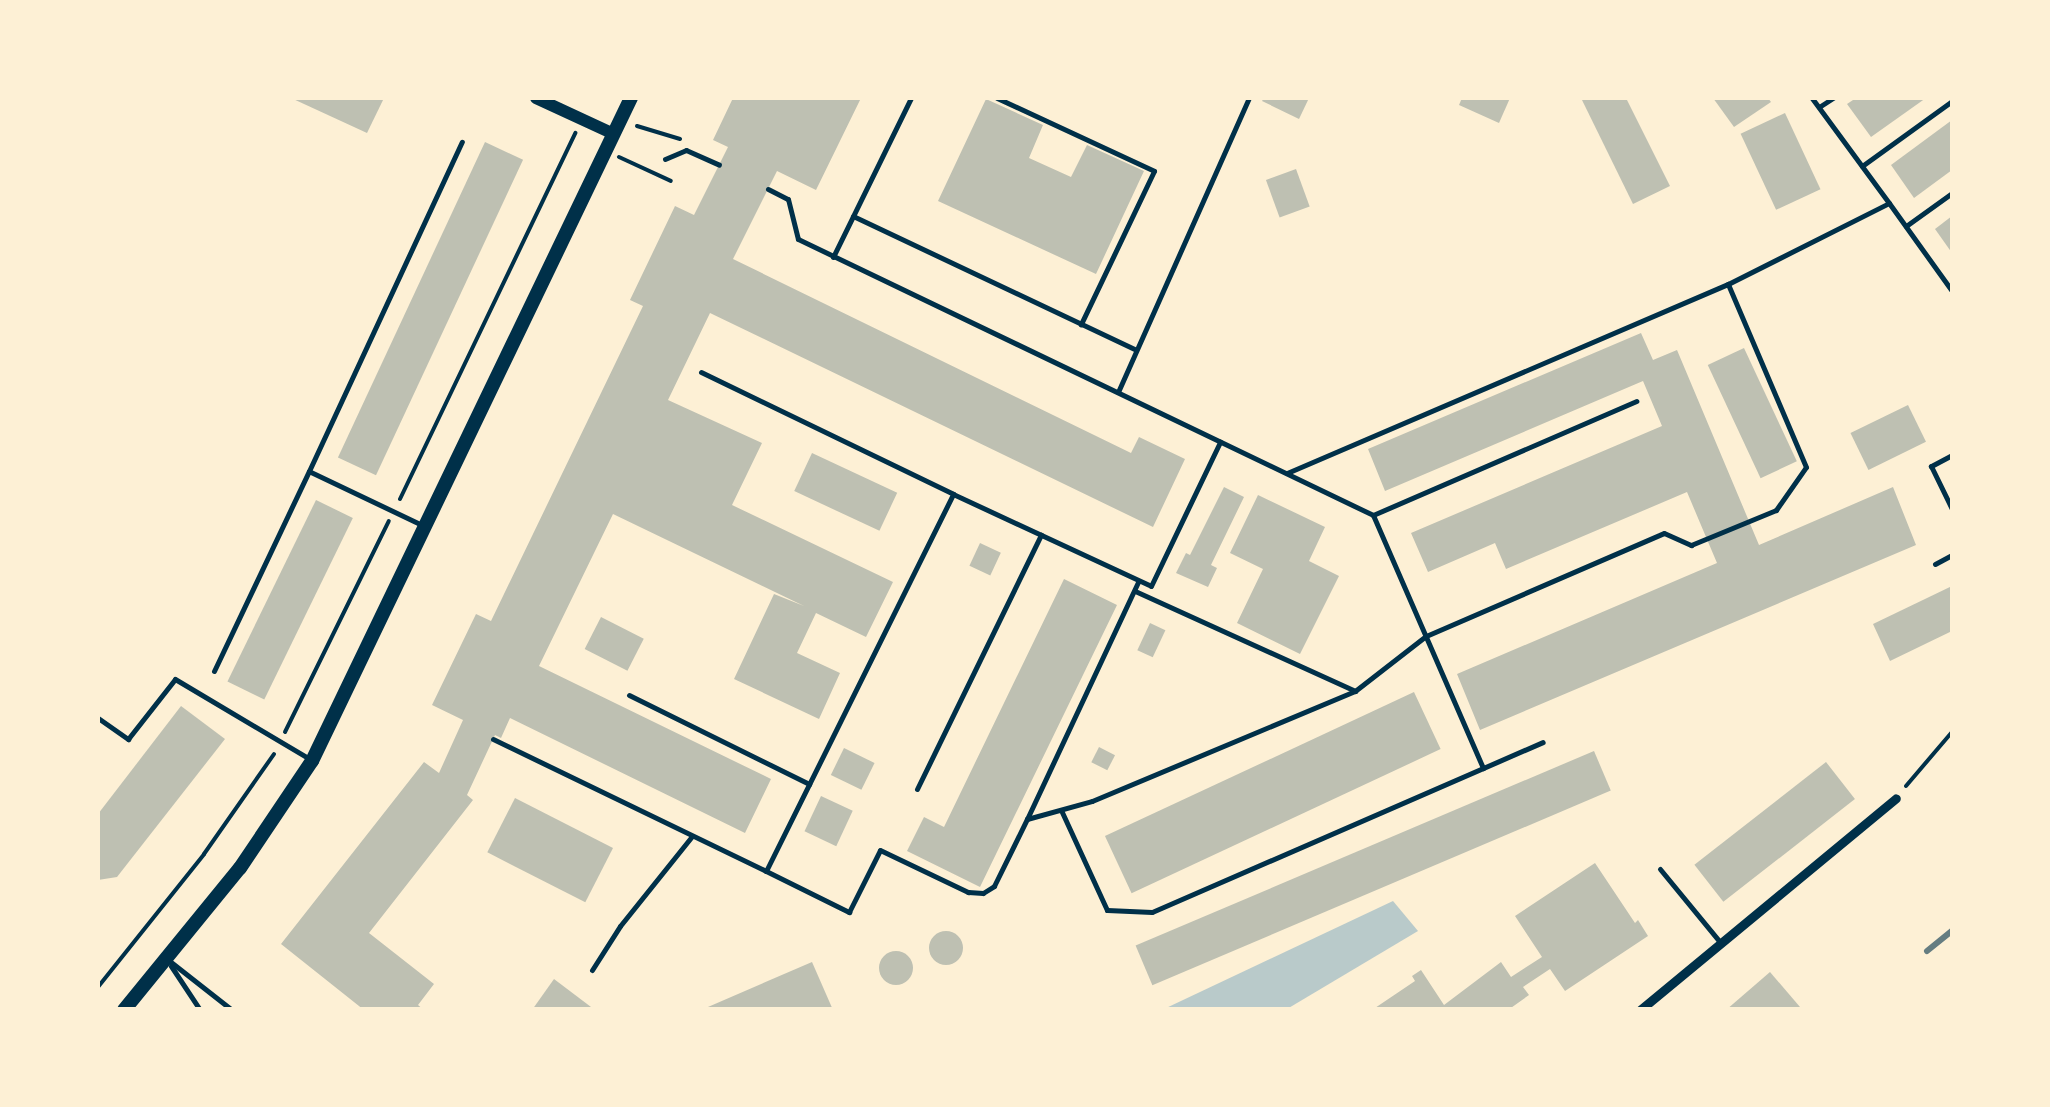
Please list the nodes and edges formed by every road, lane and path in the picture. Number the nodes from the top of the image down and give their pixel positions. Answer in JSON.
{"nodes":[{"id":1,"x":536,"y":98,"type":"edge"},
{"id":2,"x":632,"y":98,"type":"edge"},
{"id":3,"x":910,"y":98,"type":"edge"},
{"id":4,"x":997,"y":98,"type":"edge"},
{"id":5,"x":1249,"y":98,"type":"edge"},
{"id":6,"x":1812,"y":98,"type":"edge"},
{"id":7,"x":1833,"y":98,"type":"edge"},
{"id":8,"x":1952,"y":101,"type":"edge"},
{"id":9,"x":1819,"y":107,"type":"junction"},
{"id":10,"x":614,"y":134,"type":"junction"},
{"id":11,"x":574,"y":136,"type":"dead end"},
{"id":12,"x":462,"y":142,"type":"dead end"},
{"id":13,"x":666,"y":159,"type":"dead end"},
{"id":14,"x":718,"y":165,"type":"dead end"},
{"id":15,"x":1862,"y":166,"type":"junction"},
{"id":16,"x":768,"y":189,"type":"dead end"},
{"id":17,"x":1952,"y":192,"type":"edge"},
{"id":18,"x":1889,"y":203,"type":"junction"},
{"id":19,"x":853,"y":216,"type":"junction"},
{"id":20,"x":1906,"y":226,"type":"junction"},
{"id":21,"x":834,"y":258,"type":"junction"},
{"id":22,"x":1950,"y":283,"type":"edge"},
{"id":23,"x":1728,"y":284,"type":"junction"},
{"id":24,"x":1952,"y":291,"type":"edge"},
{"id":25,"x":1081,"y":324,"type":"junction"},
{"id":26,"x":1136,"y":350,"type":"junction"},
{"id":27,"x":702,"y":372,"type":"dead end"},
{"id":28,"x":1118,"y":393,"type":"junction"},
{"id":29,"x":1636,"y":400,"type":"dead end"},
{"id":30,"x":1220,"y":442,"type":"junction"},
{"id":31,"x":1952,"y":455,"type":"edge"},
{"id":32,"x":308,"y":471,"type":"junction"},
{"id":33,"x":1287,"y":473,"type":"junction"},
{"id":34,"x":953,"y":494,"type":"junction"},
{"id":35,"x":1952,"y":509,"type":"edge"},
{"id":36,"x":394,"y":512,"type":"junction"},
{"id":37,"x":1373,"y":515,"type":"junction"},
{"id":38,"x":425,"y":526,"type":"junction"},
{"id":39,"x":1041,"y":535,"type":"junction"},
{"id":40,"x":1952,"y":555,"type":"edge"},
{"id":41,"x":1934,"y":564,"type":"dead end"},
{"id":42,"x":1138,"y":580,"type":"junction"},
{"id":43,"x":1134,"y":590,"type":"junction"},
{"id":44,"x":1426,"y":636,"type":"junction"},
{"id":45,"x":214,"y":671,"type":"dead end"},
{"id":46,"x":1355,"y":691,"type":"junction"},
{"id":47,"x":629,"y":696,"type":"dead end"},
{"id":48,"x":98,"y":718,"type":"edge"},
{"id":49,"x":1952,"y":732,"type":"edge"},
{"id":50,"x":493,"y":738,"type":"dead end"},
{"id":51,"x":280,"y":742,"type":"junction"},
{"id":52,"x":1543,"y":742,"type":"dead end"},
{"id":53,"x":312,"y":761,"type":"junction"},
{"id":54,"x":1483,"y":768,"type":"junction"},
{"id":55,"x":810,"y":784,"type":"junction"},
{"id":56,"x":917,"y":789,"type":"dead end"},
{"id":57,"x":1896,"y":798,"type":"joint"},
{"id":58,"x":1061,"y":810,"type":"junction"},
{"id":59,"x":1027,"y":819,"type":"junction"},
{"id":60,"x":692,"y":835,"type":"junction"},
{"id":61,"x":1660,"y":869,"type":"dead end"},
{"id":62,"x":766,"y":871,"type":"junction"},
{"id":63,"x":1720,"y":942,"type":"junction"},
{"id":64,"x":167,"y":960,"type":"junction"},
{"id":65,"x":592,"y":970,"type":"dead end"},
{"id":66,"x":98,"y":987,"type":"edge"},
{"id":67,"x":124,"y":1010,"type":"edge"},
{"id":68,"x":200,"y":1010,"type":"edge"},
{"id":69,"x":232,"y":1010,"type":"edge"},
{"id":70,"x":1640,"y":1010,"type":"edge"}],
"edges":[{"from":1,"to":10,"type":"main road"},
{"from":2,"to":10,"type":"main road"},
{"from":3,"to":19,"type":"lane"},
{"from":4,"to":25,"type":"lane"},
{"from":5,"to":26,"type":"lane"},
{"from":6,"to":9,"type":"lane"},
{"from":7,"to":9,"type":"lane"},
{"from":8,"to":15,"type":"lane"},
{"from":9,"to":15,"type":"lane"},
{"from":10,"to":38,"type":"main road"},
{"from":11,"to":36,"type":"path"},
{"from":12,"to":32,"type":"lane"},
{"from":13,"to":14,"type":"lane"},
{"from":15,"to":18,"type":"lane"},
{"from":16,"to":21,"type":"lane"},
{"from":17,"to":20,"type":"lane"},
{"from":18,"to":20,"type":"lane"},
{"from":18,"to":23,"type":"lane"},
{"from":19,"to":21,"type":"lane"},
{"from":19,"to":25,"type":"lane"},
{"from":20,"to":22,"type":"lane"},
{"from":21,"to":28,"type":"lane"},
{"from":22,"to":24,"type":"lane"},
{"from":23,"to":33,"type":"lane"},
{"from":23,"to":44,"type":"lane"},
{"from":25,"to":26,"type":"lane"},
{"from":26,"to":28,"type":"lane"},
{"from":27,"to":34,"type":"lane"},
{"from":28,"to":30,"type":"lane"},
{"from":29,"to":37,"type":"lane"},
{"from":30,"to":33,"type":"lane"},
{"from":30,"to":42,"type":"lane"},
{"from":31,"to":35,"type":"lane"},
{"from":32,"to":36,"type":"lane"},
{"from":32,"to":45,"type":"lane"},
{"from":33,"to":37,"type":"lane"},
{"from":34,"to":39,"type":"lane"},
{"from":34,"to":55,"type":"lane"},
{"from":36,"to":38,"type":"lane"},
{"from":36,"to":51,"type":"path"},
{"from":37,"to":44,"type":"lane"},
{"from":38,"to":53,"type":"main road"},
{"from":39,"to":42,"type":"lane"},
{"from":39,"to":56,"type":"lane"},
{"from":40,"to":41,"type":"lane"},
{"from":42,"to":43,"type":"lane"},
{"from":43,"to":46,"type":"lane"},
{"from":43,"to":59,"type":"lane"},
{"from":44,"to":46,"type":"lane"},
{"from":44,"to":54,"type":"lane"},
{"from":46,"to":58,"type":"lane"},
{"from":47,"to":55,"type":"lane"},
{"from":48,"to":51,"type":"lane"},
{"from":49,"to":57,"type":"path"},
{"from":50,"to":60,"type":"lane"},
{"from":51,"to":53,"type":"lane"},
{"from":51,"to":66,"type":"path"},
{"from":52,"to":54,"type":"lane"},
{"from":53,"to":64,"type":"main road"},
{"from":54,"to":58,"type":"lane"},
{"from":55,"to":62,"type":"lane"},
{"from":57,"to":63,"type":"street"},
{"from":58,"to":59,"type":"lane"},
{"from":59,"to":62,"type":"lane"},
{"from":60,"to":62,"type":"lane"},
{"from":60,"to":65,"type":"lane"},
{"from":61,"to":63,"type":"lane"},
{"from":63,"to":70,"type":"street"},
{"from":64,"to":67,"type":"main road"},
{"from":64,"to":68,"type":"lane"},
{"from":64,"to":69,"type":"lane"}]}
